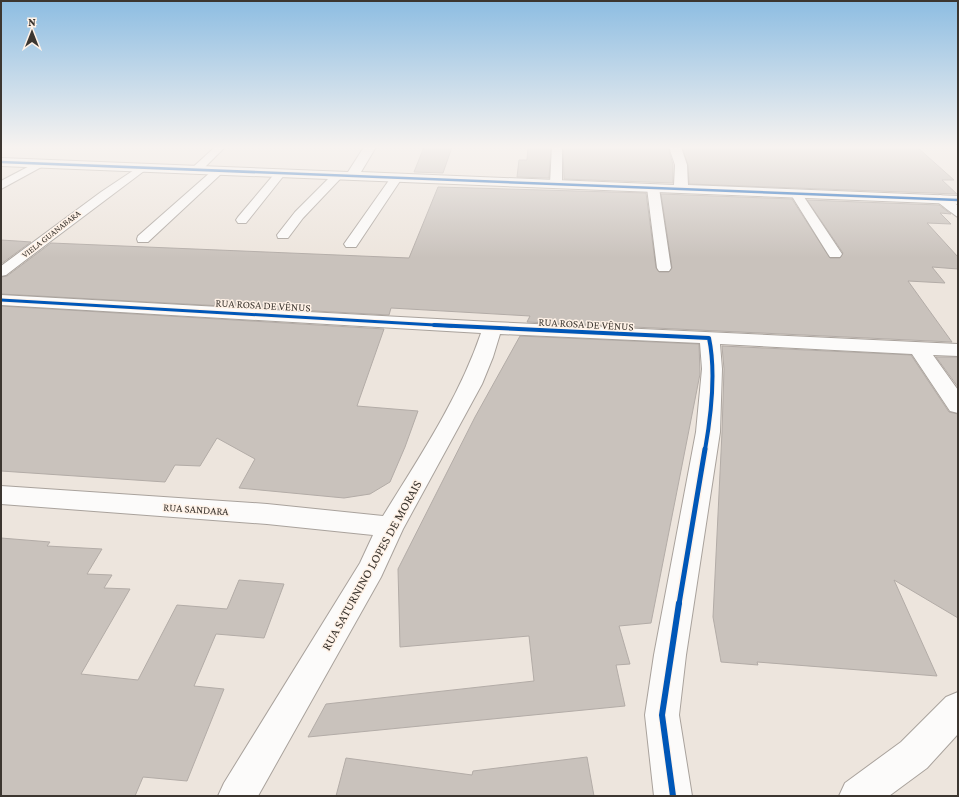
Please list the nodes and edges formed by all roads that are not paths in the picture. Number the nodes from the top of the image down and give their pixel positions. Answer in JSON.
{"nodes":[{"id":1,"x":118,"y":184,"type":"edge"},
{"id":2,"x":204,"y":184,"type":"edge"},
{"id":3,"x":272,"y":184,"type":"edge"},
{"id":4,"x":329,"y":184,"type":"edge"},
{"id":5,"x":392,"y":184,"type":"edge"},
{"id":6,"x":579,"y":184,"type":"edge"},
{"id":7,"x":681,"y":184,"type":"edge"},
{"id":8,"x":653,"y":188,"type":"junction"},
{"id":9,"x":681,"y":189,"type":"junction"},
{"id":10,"x":796,"y":193,"type":"junction"},
{"id":11,"x":940,"y":199,"type":"junction"},
{"id":12,"x":958,"y":200,"type":"edge"},
{"id":13,"x":958,"y":213,"type":"edge"},
{"id":14,"x":242,"y":220,"type":"dead end"},
{"id":15,"x":284,"y":235,"type":"dead end"},
{"id":16,"x":143,"y":239,"type":"dead end"},
{"id":17,"x":351,"y":244,"type":"dead end"},
{"id":18,"x":835,"y":254,"type":"dead end"},
{"id":19,"x":664,"y":268,"type":"dead end"},
{"id":20,"x":1,"y":272,"type":"edge"},
{"id":21,"x":1,"y":300,"type":"edge"},
{"id":22,"x":492,"y":328,"type":"junction"},
{"id":23,"x":709,"y":338,"type":"junction"},
{"id":24,"x":918,"y":348,"type":"junction"},
{"id":25,"x":958,"y":350,"type":"edge"},
{"id":26,"x":958,"y":406,"type":"edge"},
{"id":27,"x":1,"y":495,"type":"edge"},
{"id":28,"x":390,"y":527,"type":"junction"},
{"id":29,"x":958,"y":709,"type":"edge"},
{"id":30,"x":237,"y":796,"type":"edge"},
{"id":31,"x":673,"y":796,"type":"edge"},
{"id":32,"x":858,"y":796,"type":"edge"}],
"edges":[{"from":1,"to":20,"type":"lane","name":"VIELA GUANABARA"},
{"from":2,"to":16,"type":"lane"},
{"from":3,"to":14,"type":"lane"},
{"from":4,"to":15,"type":"lane"},
{"from":5,"to":17,"type":"lane"},
{"from":6,"to":8,"type":"street"},
{"from":7,"to":9,"type":"street"},
{"from":8,"to":9,"type":"street"},
{"from":8,"to":19,"type":"lane"},
{"from":9,"to":10,"type":"street"},
{"from":10,"to":11,"type":"street"},
{"from":10,"to":18,"type":"lane"},
{"from":11,"to":12,"type":"street"},
{"from":11,"to":13,"type":"lane"},
{"from":21,"to":22,"type":"street","name":"RUA ROSA DE VÊNUS"},
{"from":22,"to":23,"type":"street","name":"RUA ROSA DE VÊNUS"},
{"from":22,"to":28,"type":"street","name":"RUA SATURNINO LOPES DE MORAIS"},
{"from":23,"to":24,"type":"street","name":"RUA ROSA DE VÊNUS"},
{"from":23,"to":31,"type":"street"},
{"from":24,"to":25,"type":"street","name":"RUA ROSA DE VÊNUS"},
{"from":24,"to":26,"type":"street"},
{"from":27,"to":28,"type":"street","name":"RUA SANDARA"},
{"from":28,"to":30,"type":"street","name":"RUA SATURNINO LOPES DE MORAIS"},
{"from":29,"to":32,"type":"street"}]}
